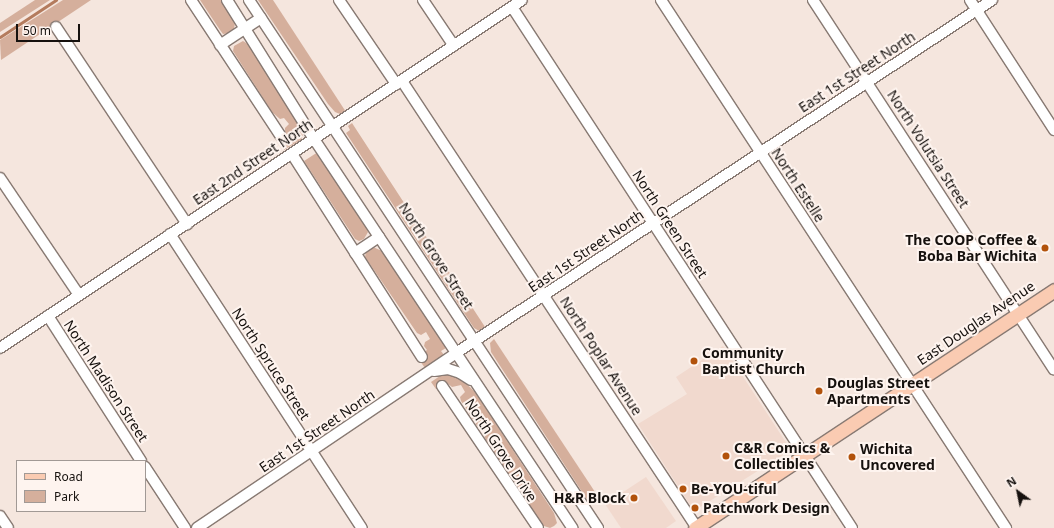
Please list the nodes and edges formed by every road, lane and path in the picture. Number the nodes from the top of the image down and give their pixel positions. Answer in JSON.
{"nodes":[{"id":1,"x":191,"y":0,"type":"edge"},
{"id":2,"x":226,"y":0,"type":"edge"},
{"id":3,"x":249,"y":0,"type":"edge"},
{"id":4,"x":339,"y":0,"type":"edge"},
{"id":5,"x":423,"y":0,"type":"edge"},
{"id":6,"x":522,"y":0,"type":"edge"},
{"id":7,"x":661,"y":0,"type":"edge"},
{"id":8,"x":814,"y":0,"type":"edge"},
{"id":9,"x":970,"y":0,"type":"edge"},
{"id":10,"x":992,"y":0,"type":"edge"},
{"id":11,"x":512,"y":7,"type":"junction"},
{"id":12,"x":977,"y":10,"type":"junction"},
{"id":13,"x":261,"y":18,"type":"junction"},
{"id":14,"x":56,"y":27,"type":"dead end"},
{"id":15,"x":245,"y":28,"type":"junction"},
{"id":16,"x":220,"y":45,"type":"junction"},
{"id":17,"x":454,"y":46,"type":"junction"},
{"id":18,"x":399,"y":82,"type":"junction"},
{"id":19,"x":867,"y":82,"type":"junction"},
{"id":20,"x":334,"y":126,"type":"junction"},
{"id":21,"x":1054,"y":130,"type":"edge"},
{"id":22,"x":280,"y":135,"type":"dead end"},
{"id":23,"x":314,"y":138,"type":"junction"},
{"id":24,"x":760,"y":153,"type":"junction"},
{"id":25,"x":292,"y":154,"type":"junction"},
{"id":26,"x":0,"y":178,"type":"edge"},
{"id":27,"x":652,"y":223,"type":"junction"},
{"id":28,"x":187,"y":224,"type":"junction"},
{"id":29,"x":170,"y":234,"type":"junction"},
{"id":30,"x":379,"y":237,"type":"junction"},
{"id":31,"x":355,"y":253,"type":"junction"},
{"id":32,"x":1054,"y":290,"type":"edge"},
{"id":33,"x":79,"y":295,"type":"junction"},
{"id":34,"x":544,"y":296,"type":"junction"},
{"id":35,"x":1018,"y":314,"type":"junction"},
{"id":36,"x":48,"y":316,"type":"junction"},
{"id":37,"x":476,"y":341,"type":"junction"},
{"id":38,"x":0,"y":348,"type":"edge"},
{"id":39,"x":456,"y":354,"type":"junction"},
{"id":40,"x":422,"y":357,"type":"dead end"},
{"id":41,"x":1054,"y":370,"type":"edge"},
{"id":42,"x":432,"y":371,"type":"junction"},
{"id":43,"x":477,"y":385,"type":"junction"},
{"id":44,"x":911,"y":385,"type":"junction"},
{"id":45,"x":442,"y":386,"type":"dead end"},
{"id":46,"x":312,"y":451,"type":"junction"},
{"id":47,"x":804,"y":455,"type":"junction"},
{"id":48,"x":140,"y":460,"type":"edge"},
{"id":49,"x":146,"y":469,"type":"edge"},
{"id":50,"x":0,"y":516,"type":"edge"},
{"id":51,"x":568,"y":527,"type":"edge"},
{"id":52,"x":8,"y":528,"type":"edge"},
{"id":53,"x":185,"y":528,"type":"edge"},
{"id":54,"x":197,"y":528,"type":"edge"},
{"id":55,"x":362,"y":528,"type":"edge"},
{"id":56,"x":538,"y":528,"type":"edge"},
{"id":57,"x":598,"y":528,"type":"edge"},
{"id":58,"x":696,"y":528,"type":"edge"},
{"id":59,"x":852,"y":528,"type":"edge"},
{"id":60,"x":1006,"y":528,"type":"edge"}],
"edges":[{"from":1,"to":16,"type":"street"},
{"from":2,"to":15,"type":"street"},
{"from":3,"to":13,"type":"street","name":"North Grove Street"},
{"from":4,"to":18,"type":"street","name":"North Poplar Avenue"},
{"from":5,"to":17,"type":"street"},
{"from":6,"to":11,"type":"street","name":"East 2nd Street North"},
{"from":7,"to":24,"type":"street","name":"North Estelle"},
{"from":8,"to":19,"type":"street","name":"North Volutsia Street"},
{"from":9,"to":12,"type":"street"},
{"from":10,"to":12,"type":"street","name":"East 1st Street North"},
{"from":11,"to":17,"type":"street","name":"East 2nd Street North"},
{"from":11,"to":27,"type":"street","name":"North Green Street"},
{"from":12,"to":19,"type":"street","name":"East 1st Street North"},
{"from":12,"to":21,"type":"street"},
{"from":13,"to":15,"type":"street"},
{"from":13,"to":20,"type":"street","name":"North Grove Street"},
{"from":14,"to":28,"type":"street"},
{"from":15,"to":16,"type":"street"},
{"from":15,"to":23,"type":"street"},
{"from":16,"to":22,"type":"street"},
{"from":17,"to":18,"type":"street","name":"East 2nd Street North"},
{"from":18,"to":20,"type":"street","name":"East 2nd Street North"},
{"from":18,"to":34,"type":"street","name":"North Poplar Avenue"},
{"from":19,"to":24,"type":"street","name":"East 1st Street North"},
{"from":19,"to":35,"type":"street","name":"North Volutsia Street"},
{"from":20,"to":23,"type":"street","name":"East 2nd Street North"},
{"from":20,"to":37,"type":"street","name":"North Grove Street"},
{"from":23,"to":25,"type":"street","name":"East 2nd Street North"},
{"from":23,"to":30,"type":"street"},
{"from":24,"to":27,"type":"street","name":"East 1st Street North"},
{"from":24,"to":44,"type":"street","name":"North Estelle"},
{"from":25,"to":28,"type":"street","name":"East 2nd Street North"},
{"from":25,"to":31,"type":"street"},
{"from":26,"to":33,"type":"street"},
{"from":27,"to":34,"type":"street","name":"East 1st Street North"},
{"from":27,"to":47,"type":"street","name":"North Green Street"},
{"from":28,"to":29,"type":"street","name":"East 2nd Street North"},
{"from":29,"to":33,"type":"street","name":"East 2nd Street North"},
{"from":29,"to":46,"type":"street","name":"North Spruce Street"},
{"from":30,"to":31,"type":"street"},
{"from":30,"to":39,"type":"street"},
{"from":31,"to":40,"type":"street"},
{"from":32,"to":35,"type":"main road","name":"East Douglas Avenue"},
{"from":33,"to":36,"type":"street","name":"East 2nd Street North"},
{"from":34,"to":37,"type":"street","name":"East 1st Street North"},
{"from":34,"to":58,"type":"street","name":"North Poplar Avenue"},
{"from":35,"to":41,"type":"street","name":"North Volutsia Street"},
{"from":35,"to":44,"type":"main road","name":"East Douglas Avenue"},
{"from":36,"to":38,"type":"street","name":"East 2nd Street North"},
{"from":36,"to":48,"type":"street","name":"North Madison Street"},
{"from":37,"to":39,"type":"street","name":"East 1st Street North"},
{"from":37,"to":57,"type":"street","name":"North Grove Street"},
{"from":39,"to":42,"type":"street","name":"East 1st Street North"},
{"from":39,"to":43,"type":"street"},
{"from":42,"to":43,"type":"street"},
{"from":42,"to":46,"type":"street","name":"East 1st Street North"},
{"from":43,"to":51,"type":"street"},
{"from":44,"to":47,"type":"main road","name":"East Douglas Avenue"},
{"from":44,"to":60,"type":"street","name":"North Estelle"},
{"from":45,"to":56,"type":"street","name":"North Grove Drive"},
{"from":46,"to":54,"type":"street","name":"East 1st Street North"},
{"from":46,"to":55,"type":"street","name":"North Spruce Street"},
{"from":47,"to":58,"type":"main road","name":"East Douglas Avenue"},
{"from":47,"to":59,"type":"street","name":"North Green Street"},
{"from":49,"to":53,"type":"street"},
{"from":50,"to":52,"type":"street"}]}
